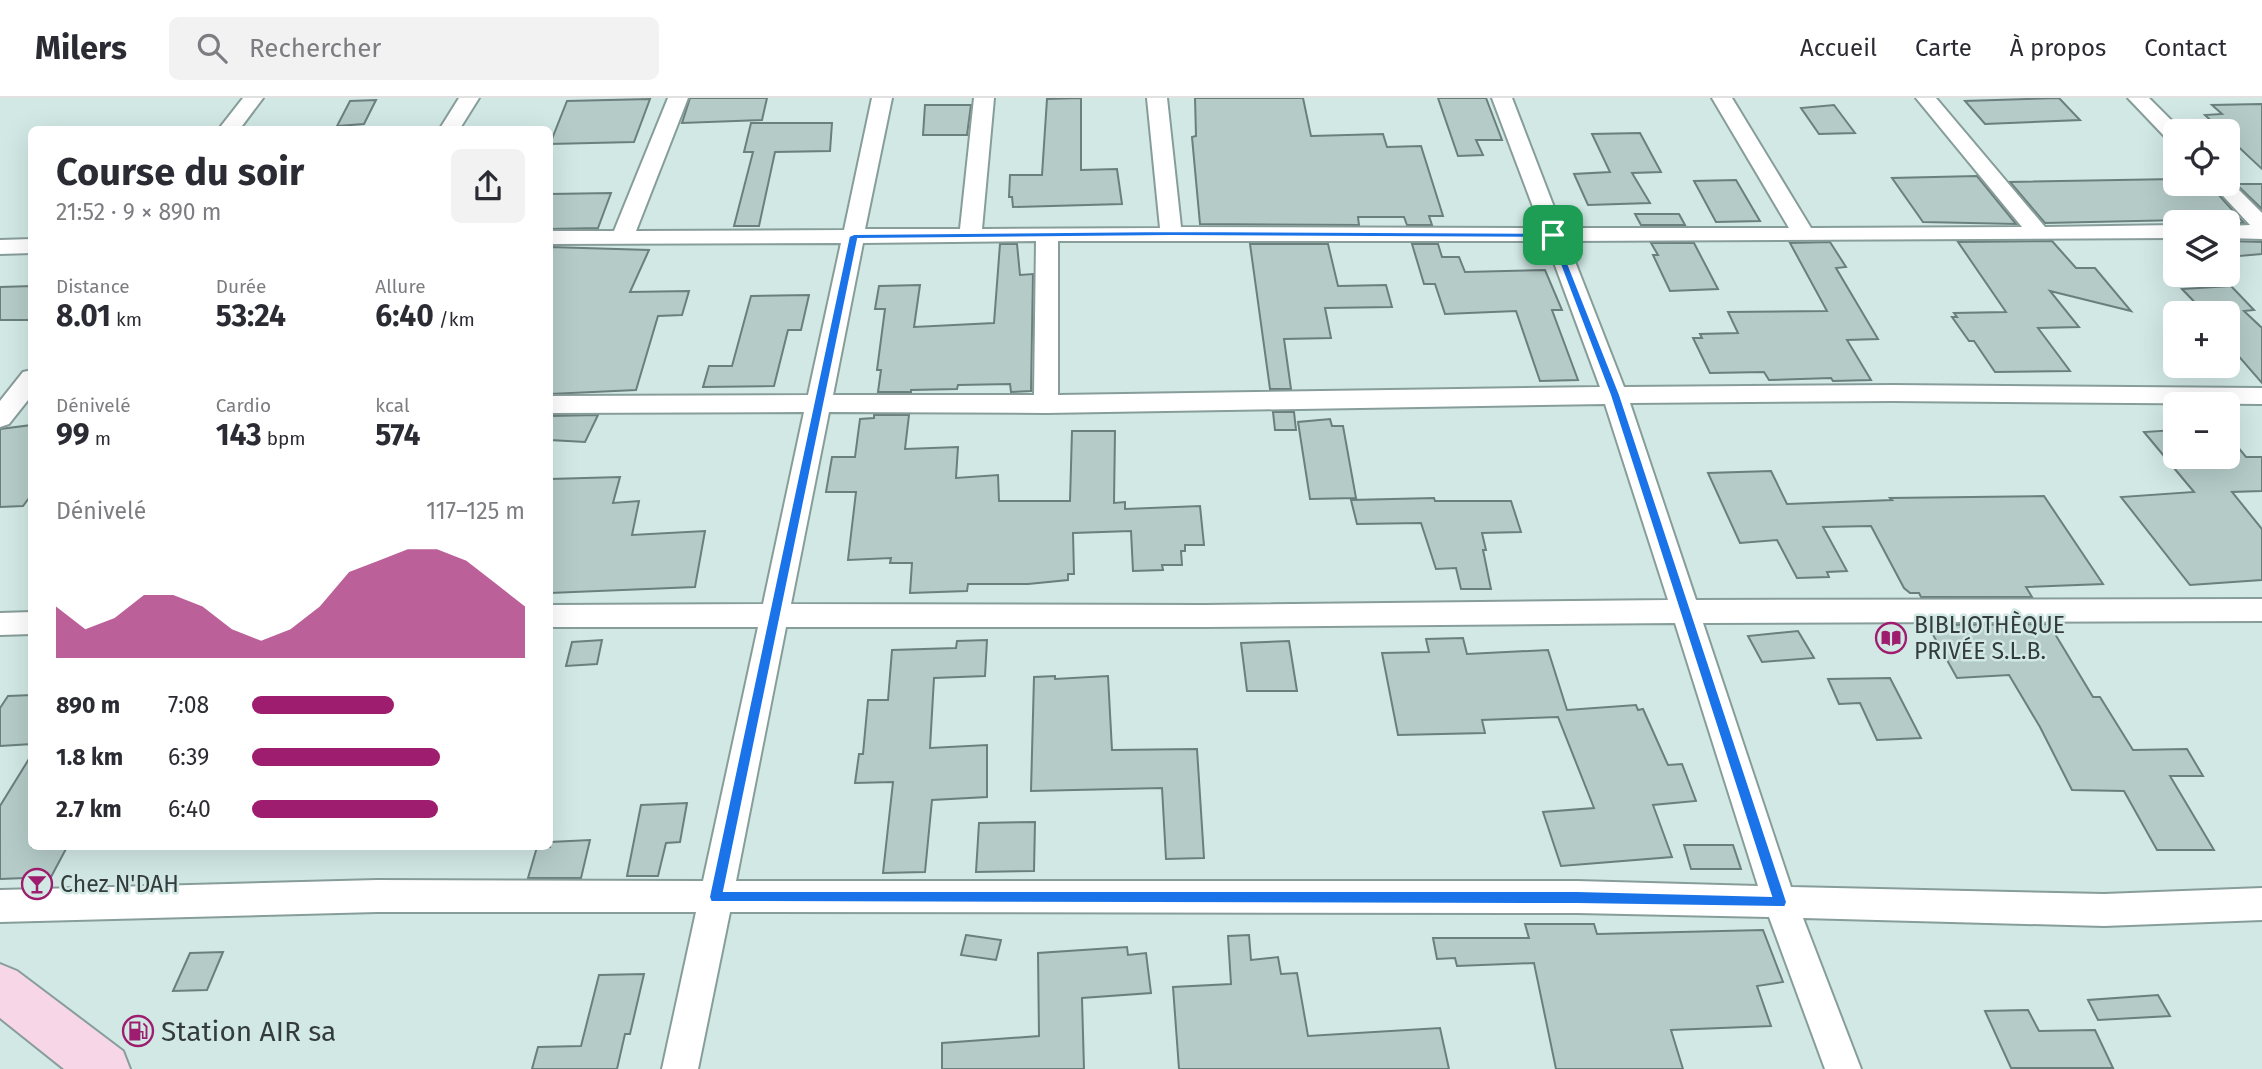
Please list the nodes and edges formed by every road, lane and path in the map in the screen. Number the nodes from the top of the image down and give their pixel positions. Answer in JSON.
{"nodes":[{"id":1,"x":253,"y":98,"type":"edge"},
{"id":2,"x":469,"y":98,"type":"edge"},
{"id":3,"x":678,"y":98,"type":"edge"},
{"id":4,"x":882,"y":98,"type":"edge"},
{"id":5,"x":984,"y":98,"type":"edge"},
{"id":6,"x":1157,"y":98,"type":"edge"},
{"id":7,"x":1502,"y":98,"type":"edge"},
{"id":8,"x":1722,"y":98,"type":"edge"},
{"id":9,"x":1926,"y":98,"type":"edge"},
{"id":10,"x":2138,"y":98,"type":"edge"},
{"id":11,"x":2163,"y":124,"type":"edge"},
{"id":12,"x":231,"y":126,"type":"edge"},
{"id":13,"x":452,"y":126,"type":"edge"},
{"id":14,"x":2234,"y":196,"type":"edge"},
{"id":15,"x":2262,"y":225,"type":"edge"},
{"id":16,"x":2163,"y":232,"type":"edge"},
{"id":17,"x":2240,"y":232,"type":"edge"},
{"id":18,"x":2262,"y":232,"type":"edge"},
{"id":19,"x":1171,"y":233,"type":"junction"},
{"id":20,"x":2039,"y":233,"type":"junction"},
{"id":21,"x":1553,"y":235,"type":"junction"},
{"id":22,"x":1804,"y":235,"type":"junction"},
{"id":23,"x":854,"y":236,"type":"junction"},
{"id":24,"x":970,"y":236,"type":"junction"},
{"id":25,"x":1047,"y":236,"type":"junction"},
{"id":26,"x":553,"y":238,"type":"edge"},
{"id":27,"x":622,"y":238,"type":"junction"},
{"id":28,"x":28,"y":246,"type":"edge"},
{"id":29,"x":0,"y":247,"type":"edge"},
{"id":30,"x":28,"y":385,"type":"edge"},
{"id":31,"x":1615,"y":395,"type":"junction"},
{"id":32,"x":2262,"y":396,"type":"edge"},
{"id":33,"x":553,"y":404,"type":"edge"},
{"id":34,"x":819,"y":404,"type":"junction"},
{"id":35,"x":1046,"y":404,"type":"junction"},
{"id":36,"x":13,"y":412,"type":"edge"},
{"id":37,"x":2262,"y":610,"type":"edge"},
{"id":38,"x":1687,"y":612,"type":"junction"},
{"id":39,"x":775,"y":614,"type":"junction"},
{"id":40,"x":553,"y":616,"type":"edge"},
{"id":41,"x":28,"y":623,"type":"edge"},
{"id":42,"x":0,"y":624,"type":"edge"},
{"id":43,"x":716,"y":897,"type":"junction"},
{"id":44,"x":1780,"y":902,"type":"junction"},
{"id":45,"x":2262,"y":904,"type":"edge"},
{"id":46,"x":0,"y":906,"type":"edge"},
{"id":47,"x":0,"y":988,"type":"edge"},
{"id":48,"x":105,"y":1069,"type":"edge"},
{"id":49,"x":680,"y":1069,"type":"edge"},
{"id":50,"x":1843,"y":1069,"type":"edge"}],
"edges":[{"from":1,"to":12,"type":"street"},
{"from":2,"to":13,"type":"street"},
{"from":3,"to":27,"type":"street"},
{"from":4,"to":23,"type":"street"},
{"from":5,"to":24,"type":"street"},
{"from":6,"to":19,"type":"street"},
{"from":7,"to":21,"type":"street"},
{"from":8,"to":22,"type":"street"},
{"from":9,"to":20,"type":"street"},
{"from":10,"to":11,"type":"street"},
{"from":14,"to":15,"type":"street"},
{"from":16,"to":20,"type":"street"},
{"from":17,"to":18,"type":"street"},
{"from":19,"to":21,"type":"street"},
{"from":19,"to":25,"type":"street"},
{"from":20,"to":22,"type":"street"},
{"from":21,"to":22,"type":"street"},
{"from":21,"to":31,"type":"street"},
{"from":23,"to":24,"type":"street"},
{"from":23,"to":27,"type":"street"},
{"from":23,"to":34,"type":"street"},
{"from":24,"to":25,"type":"street"},
{"from":25,"to":35,"type":"street"},
{"from":26,"to":27,"type":"street"},
{"from":28,"to":29,"type":"street"},
{"from":30,"to":36,"type":"street"},
{"from":31,"to":32,"type":"street"},
{"from":31,"to":35,"type":"street"},
{"from":31,"to":38,"type":"street"},
{"from":33,"to":34,"type":"street"},
{"from":34,"to":35,"type":"street"},
{"from":34,"to":39,"type":"street"},
{"from":37,"to":38,"type":"street"},
{"from":38,"to":39,"type":"street"},
{"from":38,"to":44,"type":"street"},
{"from":39,"to":40,"type":"street"},
{"from":39,"to":43,"type":"street"},
{"from":41,"to":42,"type":"street"},
{"from":43,"to":44,"type":"street"},
{"from":43,"to":46,"type":"street"},
{"from":43,"to":49,"type":"street"},
{"from":44,"to":45,"type":"street"},
{"from":44,"to":50,"type":"street"},
{"from":47,"to":48,"type":"street"}]}
